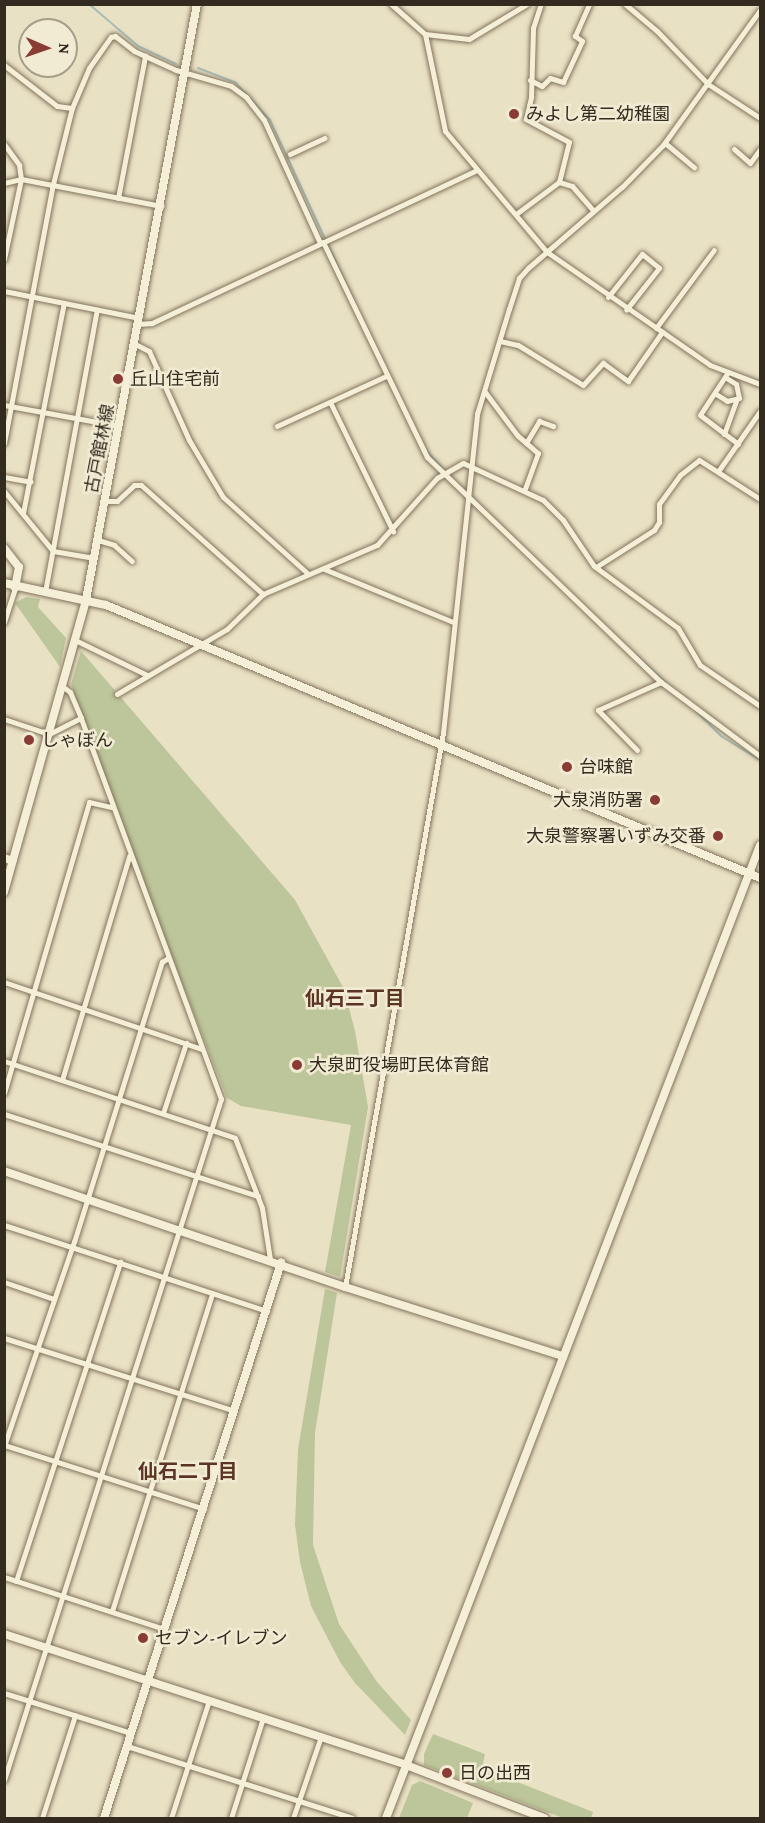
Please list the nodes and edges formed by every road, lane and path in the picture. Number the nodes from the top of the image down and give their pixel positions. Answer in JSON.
{"nodes":[{"id":1,"x":197,"y":4,"type":"edge"},
{"id":2,"x":391,"y":4,"type":"edge"},
{"id":3,"x":527,"y":4,"type":"edge"},
{"id":4,"x":541,"y":4,"type":"edge"},
{"id":5,"x":589,"y":4,"type":"edge"},
{"id":6,"x":625,"y":4,"type":"edge"},
{"id":7,"x":760,"y":10,"type":"edge"},
{"id":8,"x":425,"y":34,"type":"junction"},
{"id":9,"x":145,"y":56,"type":"junction"},
{"id":10,"x":4,"y":65,"type":"edge"},
{"id":11,"x":186,"y":73,"type":"junction"},
{"id":12,"x":530,"y":80,"type":"junction"},
{"id":13,"x":708,"y":84,"type":"junction"},
{"id":14,"x":72,"y":108,"type":"junction"},
{"id":15,"x":760,"y":118,"type":"edge"},
{"id":16,"x":324,"y":138,"type":"dead end"},
{"id":17,"x":665,"y":143,"type":"junction"},
{"id":18,"x":4,"y":144,"type":"edge"},
{"id":19,"x":734,"y":149,"type":"dead end"},
{"id":20,"x":760,"y":149,"type":"edge"},
{"id":21,"x":290,"y":154,"type":"dead end"},
{"id":22,"x":694,"y":167,"type":"dead end"},
{"id":23,"x":477,"y":170,"type":"junction"},
{"id":24,"x":21,"y":179,"type":"junction"},
{"id":25,"x":560,"y":182,"type":"junction"},
{"id":26,"x":4,"y":183,"type":"edge"},
{"id":27,"x":52,"y":186,"type":"junction"},
{"id":28,"x":118,"y":198,"type":"junction"},
{"id":29,"x":160,"y":207,"type":"junction"},
{"id":30,"x":594,"y":212,"type":"junction"},
{"id":31,"x":516,"y":214,"type":"junction"},
{"id":32,"x":322,"y":243,"type":"junction"},
{"id":33,"x":714,"y":250,"type":"dead end"},
{"id":34,"x":547,"y":252,"type":"junction"},
{"id":35,"x":4,"y":259,"type":"edge"},
{"id":36,"x":4,"y":291,"type":"edge"},
{"id":37,"x":32,"y":297,"type":"junction"},
{"id":38,"x":608,"y":297,"type":"junction"},
{"id":39,"x":64,"y":303,"type":"junction"},
{"id":40,"x":97,"y":310,"type":"junction"},
{"id":41,"x":626,"y":310,"type":"junction"},
{"id":42,"x":139,"y":321,"type":"junction"},
{"id":43,"x":656,"y":328,"type":"junction"},
{"id":44,"x":662,"y":332,"type":"junction"},
{"id":45,"x":500,"y":340,"type":"junction"},
{"id":46,"x":135,"y":344,"type":"junction"},
{"id":47,"x":727,"y":374,"type":"junction"},
{"id":48,"x":386,"y":376,"type":"junction"},
{"id":49,"x":760,"y":384,"type":"edge"},
{"id":50,"x":485,"y":392,"type":"junction"},
{"id":51,"x":716,"y":394,"type":"junction"},
{"id":52,"x":737,"y":399,"type":"junction"},
{"id":53,"x":330,"y":402,"type":"junction"},
{"id":54,"x":4,"y":405,"type":"edge"},
{"id":55,"x":11,"y":406,"type":"junction"},
{"id":56,"x":760,"y":411,"type":"edge"},
{"id":57,"x":44,"y":412,"type":"junction"},
{"id":58,"x":77,"y":418,"type":"junction"},
{"id":59,"x":119,"y":426,"type":"junction"},
{"id":60,"x":277,"y":426,"type":"dead end"},
{"id":61,"x":553,"y":426,"type":"dead end"},
{"id":62,"x":724,"y":434,"type":"junction"},
{"id":63,"x":4,"y":443,"type":"edge"},
{"id":64,"x":526,"y":443,"type":"junction"},
{"id":65,"x":738,"y":444,"type":"junction"},
{"id":66,"x":470,"y":464,"type":"junction"},
{"id":67,"x":719,"y":470,"type":"junction"},
{"id":68,"x":443,"y":474,"type":"junction"},
{"id":69,"x":4,"y":477,"type":"edge"},
{"id":70,"x":31,"y":482,"type":"junction"},
{"id":71,"x":525,"y":489,"type":"junction"},
{"id":72,"x":4,"y":490,"type":"edge"},
{"id":73,"x":466,"y":495,"type":"junction"},
{"id":74,"x":760,"y":500,"type":"edge"},
{"id":75,"x":105,"y":501,"type":"junction"},
{"id":76,"x":23,"y":513,"type":"junction"},
{"id":77,"x":393,"y":531,"type":"junction"},
{"id":78,"x":98,"y":540,"type":"junction"},
{"id":79,"x":4,"y":548,"type":"edge"},
{"id":80,"x":53,"y":551,"type":"junction"},
{"id":81,"x":94,"y":558,"type":"junction"},
{"id":82,"x":132,"y":561,"type":"dead end"},
{"id":83,"x":596,"y":567,"type":"junction"},
{"id":84,"x":324,"y":568,"type":"junction"},
{"id":85,"x":307,"y":573,"type":"junction"},
{"id":86,"x":4,"y":583,"type":"edge"},
{"id":87,"x":15,"y":588,"type":"junction"},
{"id":88,"x":45,"y":592,"type":"junction"},
{"id":89,"x":263,"y":594,"type":"junction"},
{"id":90,"x":87,"y":600,"type":"junction"},
{"id":91,"x":4,"y":622,"type":"edge"},
{"id":92,"x":453,"y":622,"type":"junction"},
{"id":93,"x":75,"y":640,"type":"junction"},
{"id":94,"x":200,"y":643,"type":"junction"},
{"id":95,"x":147,"y":675,"type":"junction"},
{"id":96,"x":661,"y":682,"type":"junction"},
{"id":97,"x":62,"y":686,"type":"junction"},
{"id":98,"x":117,"y":694,"type":"dead end"},
{"id":99,"x":760,"y":706,"type":"edge"},
{"id":100,"x":81,"y":718,"type":"junction"},
{"id":101,"x":4,"y":719,"type":"edge"},
{"id":102,"x":49,"y":734,"type":"junction"},
{"id":103,"x":441,"y":744,"type":"junction"},
{"id":104,"x":637,"y":750,"type":"dead end"},
{"id":105,"x":760,"y":756,"type":"edge"},
{"id":106,"x":111,"y":807,"type":"junction"},
{"id":107,"x":760,"y":845,"type":"edge"},
{"id":108,"x":129,"y":855,"type":"junction"},
{"id":109,"x":4,"y":858,"type":"edge"},
{"id":110,"x":13,"y":861,"type":"junction"},
{"id":111,"x":750,"y":874,"type":"junction"},
{"id":112,"x":760,"y":878,"type":"edge"},
{"id":113,"x":4,"y":892,"type":"edge"},
{"id":114,"x":168,"y":958,"type":"junction"},
{"id":115,"x":4,"y":981,"type":"edge"},
{"id":116,"x":34,"y":992,"type":"junction"},
{"id":117,"x":83,"y":1008,"type":"junction"},
{"id":118,"x":141,"y":1028,"type":"junction"},
{"id":119,"x":186,"y":1043,"type":"junction"},
{"id":120,"x":202,"y":1049,"type":"junction"},
{"id":121,"x":4,"y":1061,"type":"edge"},
{"id":122,"x":13,"y":1064,"type":"junction"},
{"id":123,"x":62,"y":1080,"type":"junction"},
{"id":124,"x":4,"y":1093,"type":"edge"},
{"id":125,"x":119,"y":1099,"type":"junction"},
{"id":126,"x":163,"y":1113,"type":"junction"},
{"id":127,"x":4,"y":1114,"type":"edge"},
{"id":128,"x":212,"y":1129,"type":"junction"},
{"id":129,"x":104,"y":1147,"type":"junction"},
{"id":130,"x":4,"y":1171,"type":"edge"},
{"id":131,"x":197,"y":1179,"type":"junction"},
{"id":132,"x":258,"y":1196,"type":"junction"},
{"id":133,"x":87,"y":1198,"type":"junction"},
{"id":134,"x":4,"y":1225,"type":"edge"},
{"id":135,"x":182,"y":1229,"type":"junction"},
{"id":136,"x":72,"y":1247,"type":"junction"},
{"id":137,"x":270,"y":1258,"type":"junction"},
{"id":138,"x":120,"y":1262,"type":"junction"},
{"id":139,"x":281,"y":1263,"type":"junction"},
{"id":140,"x":167,"y":1278,"type":"junction"},
{"id":141,"x":4,"y":1282,"type":"edge"},
{"id":142,"x":345,"y":1287,"type":"junction"},
{"id":143,"x":212,"y":1293,"type":"junction"},
{"id":144,"x":54,"y":1299,"type":"junction"},
{"id":145,"x":267,"y":1311,"type":"junction"},
{"id":146,"x":4,"y":1338,"type":"edge"},
{"id":147,"x":37,"y":1349,"type":"junction"},
{"id":148,"x":563,"y":1356,"type":"junction"},
{"id":149,"x":85,"y":1364,"type":"junction"},
{"id":150,"x":133,"y":1379,"type":"junction"},
{"id":151,"x":181,"y":1393,"type":"junction"},
{"id":152,"x":235,"y":1411,"type":"junction"},
{"id":153,"x":5,"y":1446,"type":"edge"},
{"id":154,"x":54,"y":1462,"type":"junction"},
{"id":155,"x":102,"y":1478,"type":"junction"},
{"id":156,"x":150,"y":1492,"type":"junction"},
{"id":157,"x":204,"y":1509,"type":"junction"},
{"id":158,"x":4,"y":1577,"type":"edge"},
{"id":159,"x":16,"y":1581,"type":"junction"},
{"id":160,"x":64,"y":1597,"type":"junction"},
{"id":161,"x":112,"y":1611,"type":"junction"},
{"id":162,"x":165,"y":1629,"type":"junction"},
{"id":163,"x":4,"y":1634,"type":"edge"},
{"id":164,"x":48,"y":1648,"type":"junction"},
{"id":165,"x":150,"y":1680,"type":"junction"},
{"id":166,"x":4,"y":1693,"type":"edge"},
{"id":167,"x":209,"y":1700,"type":"junction"},
{"id":168,"x":30,"y":1701,"type":"junction"},
{"id":169,"x":75,"y":1715,"type":"junction"},
{"id":170,"x":263,"y":1718,"type":"junction"},
{"id":171,"x":131,"y":1733,"type":"junction"},
{"id":172,"x":321,"y":1736,"type":"junction"},
{"id":173,"x":127,"y":1746,"type":"junction"},
{"id":174,"x":187,"y":1765,"type":"junction"},
{"id":175,"x":406,"y":1765,"type":"junction"},
{"id":176,"x":4,"y":1780,"type":"edge"},
{"id":177,"x":243,"y":1783,"type":"junction"},
{"id":178,"x":298,"y":1801,"type":"junction"},
{"id":179,"x":42,"y":1818,"type":"edge"},
{"id":180,"x":104,"y":1818,"type":"edge"},
{"id":181,"x":171,"y":1818,"type":"edge"},
{"id":182,"x":231,"y":1818,"type":"edge"},
{"id":183,"x":293,"y":1818,"type":"edge"},
{"id":184,"x":352,"y":1818,"type":"edge"},
{"id":185,"x":386,"y":1818,"type":"edge"},
{"id":186,"x":544,"y":1818,"type":"edge"}],
"edges":[{"from":1,"to":11,"type":"street","name":"古戸館林線"},
{"from":2,"to":8,"type":"street"},
{"from":3,"to":8,"type":"street"},
{"from":4,"to":12,"type":"street"},
{"from":5,"to":12,"type":"street"},
{"from":6,"to":13,"type":"street"},
{"from":7,"to":13,"type":"street"},
{"from":8,"to":23,"type":"street"},
{"from":9,"to":11,"type":"street"},
{"from":9,"to":14,"type":"street"},
{"from":9,"to":28,"type":"street"},
{"from":10,"to":14,"type":"street"},
{"from":11,"to":29,"type":"street","name":"古戸館林線"},
{"from":11,"to":32,"type":"street"},
{"from":12,"to":25,"type":"street"},
{"from":13,"to":15,"type":"street"},
{"from":13,"to":17,"type":"street"},
{"from":14,"to":27,"type":"street"},
{"from":16,"to":21,"type":"street"},
{"from":17,"to":22,"type":"street"},
{"from":17,"to":30,"type":"street"},
{"from":18,"to":24,"type":"street"},
{"from":19,"to":20,"type":"street"},
{"from":23,"to":31,"type":"street"},
{"from":23,"to":32,"type":"street"},
{"from":24,"to":26,"type":"street"},
{"from":24,"to":27,"type":"street"},
{"from":24,"to":35,"type":"street"},
{"from":25,"to":30,"type":"street"},
{"from":25,"to":31,"type":"street"},
{"from":27,"to":28,"type":"street"},
{"from":27,"to":37,"type":"street"},
{"from":28,"to":29,"type":"street"},
{"from":29,"to":42,"type":"street","name":"古戸館林線"},
{"from":30,"to":34,"type":"street"},
{"from":31,"to":34,"type":"street"},
{"from":32,"to":42,"type":"street"},
{"from":32,"to":48,"type":"street"},
{"from":33,"to":43,"type":"street"},
{"from":34,"to":38,"type":"street"},
{"from":34,"to":45,"type":"street"},
{"from":36,"to":37,"type":"street"},
{"from":37,"to":39,"type":"street"},
{"from":37,"to":55,"type":"street"},
{"from":38,"to":41,"type":"street"},
{"from":38,"to":41,"type":"street"},
{"from":39,"to":40,"type":"street"},
{"from":39,"to":57,"type":"street"},
{"from":40,"to":42,"type":"street"},
{"from":40,"to":58,"type":"street"},
{"from":41,"to":43,"type":"street"},
{"from":42,"to":46,"type":"street","name":"古戸館林線"},
{"from":43,"to":44,"type":"street"},
{"from":44,"to":45,"type":"street"},
{"from":44,"to":47,"type":"street"},
{"from":45,"to":50,"type":"street"},
{"from":46,"to":59,"type":"street","name":"古戸館林線"},
{"from":46,"to":85,"type":"street"},
{"from":47,"to":49,"type":"street"},
{"from":47,"to":51,"type":"street"},
{"from":47,"to":52,"type":"street"},
{"from":48,"to":53,"type":"street"},
{"from":48,"to":68,"type":"street"},
{"from":50,"to":64,"type":"street"},
{"from":50,"to":66,"type":"street"},
{"from":51,"to":52,"type":"street"},
{"from":51,"to":62,"type":"street"},
{"from":52,"to":62,"type":"street"},
{"from":53,"to":60,"type":"street"},
{"from":53,"to":77,"type":"street"},
{"from":54,"to":55,"type":"street"},
{"from":55,"to":57,"type":"street"},
{"from":55,"to":63,"type":"street"},
{"from":56,"to":65,"type":"street"},
{"from":57,"to":58,"type":"street"},
{"from":57,"to":70,"type":"street"},
{"from":58,"to":59,"type":"street"},
{"from":58,"to":80,"type":"street"},
{"from":59,"to":75,"type":"street","name":"古戸館林線"},
{"from":61,"to":64,"type":"street"},
{"from":62,"to":65,"type":"street"},
{"from":64,"to":71,"type":"street"},
{"from":65,"to":67,"type":"street"},
{"from":66,"to":68,"type":"street"},
{"from":66,"to":71,"type":"street"},
{"from":66,"to":73,"type":"street"},
{"from":67,"to":74,"type":"street"},
{"from":67,"to":83,"type":"street"},
{"from":68,"to":73,"type":"street"},
{"from":68,"to":77,"type":"street"},
{"from":69,"to":70,"type":"street"},
{"from":70,"to":76,"type":"street"},
{"from":71,"to":83,"type":"street"},
{"from":72,"to":76,"type":"street"},
{"from":73,"to":92,"type":"street"},
{"from":73,"to":96,"type":"street"},
{"from":75,"to":78,"type":"street","name":"古戸館林線"},
{"from":75,"to":89,"type":"street"},
{"from":76,"to":80,"type":"street"},
{"from":77,"to":84,"type":"street"},
{"from":78,"to":81,"type":"street","name":"古戸館林線"},
{"from":78,"to":82,"type":"street"},
{"from":79,"to":87,"type":"street"},
{"from":80,"to":81,"type":"street"},
{"from":80,"to":88,"type":"street"},
{"from":81,"to":90,"type":"street","name":"古戸館林線"},
{"from":83,"to":99,"type":"street"},
{"from":84,"to":85,"type":"street"},
{"from":84,"to":92,"type":"street"},
{"from":85,"to":89,"type":"street"},
{"from":86,"to":87,"type":"street"},
{"from":87,"to":88,"type":"street"},
{"from":87,"to":91,"type":"street"},
{"from":88,"to":90,"type":"street"},
{"from":89,"to":94,"type":"street"},
{"from":90,"to":93,"type":"street","name":"古戸館林線"},
{"from":90,"to":94,"type":"street"},
{"from":92,"to":103,"type":"street"},
{"from":93,"to":95,"type":"street"},
{"from":93,"to":97,"type":"street","name":"古戸館林線"},
{"from":94,"to":95,"type":"street"},
{"from":94,"to":103,"type":"street"},
{"from":95,"to":98,"type":"street"},
{"from":96,"to":104,"type":"street"},
{"from":96,"to":105,"type":"street"},
{"from":97,"to":100,"type":"street"},
{"from":97,"to":102,"type":"street","name":"古戸館林線"},
{"from":100,"to":102,"type":"street"},
{"from":100,"to":106,"type":"street"},
{"from":101,"to":102,"type":"street"},
{"from":102,"to":110,"type":"street","name":"古戸館林線"},
{"from":103,"to":111,"type":"street"},
{"from":103,"to":142,"type":"street"},
{"from":106,"to":108,"type":"street"},
{"from":106,"to":116,"type":"street"},
{"from":107,"to":111,"type":"street"},
{"from":108,"to":114,"type":"street"},
{"from":108,"to":117,"type":"street"},
{"from":109,"to":110,"type":"street"},
{"from":110,"to":113,"type":"street","name":"古戸館林線"},
{"from":111,"to":112,"type":"street"},
{"from":111,"to":148,"type":"street"},
{"from":114,"to":118,"type":"street"},
{"from":114,"to":120,"type":"street"},
{"from":115,"to":116,"type":"street"},
{"from":116,"to":117,"type":"street"},
{"from":116,"to":122,"type":"street"},
{"from":117,"to":118,"type":"street"},
{"from":117,"to":123,"type":"street"},
{"from":118,"to":119,"type":"street"},
{"from":118,"to":125,"type":"street"},
{"from":119,"to":120,"type":"street"},
{"from":119,"to":126,"type":"street"},
{"from":120,"to":128,"type":"street"},
{"from":121,"to":122,"type":"street"},
{"from":122,"to":123,"type":"street"},
{"from":122,"to":124,"type":"street"},
{"from":123,"to":125,"type":"street"},
{"from":125,"to":126,"type":"street"},
{"from":125,"to":129,"type":"street"},
{"from":126,"to":128,"type":"street"},
{"from":127,"to":129,"type":"street"},
{"from":128,"to":131,"type":"street"},
{"from":128,"to":132,"type":"street"},
{"from":129,"to":131,"type":"street"},
{"from":129,"to":133,"type":"street"},
{"from":130,"to":133,"type":"street"},
{"from":131,"to":132,"type":"street"},
{"from":131,"to":135,"type":"street"},
{"from":132,"to":137,"type":"street"},
{"from":133,"to":135,"type":"street"},
{"from":133,"to":136,"type":"street"},
{"from":134,"to":136,"type":"street"},
{"from":135,"to":137,"type":"street"},
{"from":135,"to":140,"type":"street"},
{"from":136,"to":138,"type":"street"},
{"from":136,"to":144,"type":"street"},
{"from":137,"to":139,"type":"street"},
{"from":138,"to":140,"type":"street"},
{"from":138,"to":149,"type":"street"},
{"from":139,"to":142,"type":"street"},
{"from":139,"to":145,"type":"street"},
{"from":140,"to":143,"type":"street"},
{"from":140,"to":150,"type":"street"},
{"from":141,"to":144,"type":"street"},
{"from":142,"to":148,"type":"street"},
{"from":143,"to":145,"type":"street"},
{"from":143,"to":151,"type":"street"},
{"from":144,"to":147,"type":"street"},
{"from":145,"to":152,"type":"street"},
{"from":146,"to":147,"type":"street"},
{"from":147,"to":149,"type":"street"},
{"from":147,"to":153,"type":"street"},
{"from":148,"to":175,"type":"street"},
{"from":149,"to":150,"type":"street"},
{"from":149,"to":154,"type":"street"},
{"from":150,"to":151,"type":"street"},
{"from":150,"to":155,"type":"street"},
{"from":151,"to":152,"type":"street"},
{"from":151,"to":156,"type":"street"},
{"from":152,"to":157,"type":"street"},
{"from":153,"to":154,"type":"street"},
{"from":154,"to":155,"type":"street"},
{"from":154,"to":159,"type":"street"},
{"from":155,"to":156,"type":"street"},
{"from":155,"to":160,"type":"street"},
{"from":156,"to":157,"type":"street"},
{"from":156,"to":161,"type":"street"},
{"from":157,"to":162,"type":"street"},
{"from":158,"to":159,"type":"street"},
{"from":159,"to":160,"type":"street"},
{"from":160,"to":161,"type":"street"},
{"from":160,"to":164,"type":"street"},
{"from":161,"to":162,"type":"street"},
{"from":162,"to":165,"type":"street"},
{"from":163,"to":164,"type":"street"},
{"from":164,"to":165,"type":"street"},
{"from":164,"to":168,"type":"street"},
{"from":165,"to":167,"type":"street"},
{"from":165,"to":171,"type":"street"},
{"from":166,"to":168,"type":"street"},
{"from":167,"to":170,"type":"street"},
{"from":167,"to":174,"type":"street"},
{"from":168,"to":169,"type":"street"},
{"from":168,"to":176,"type":"street"},
{"from":169,"to":171,"type":"street"},
{"from":169,"to":179,"type":"street"},
{"from":170,"to":172,"type":"street"},
{"from":170,"to":177,"type":"street"},
{"from":171,"to":173,"type":"street"},
{"from":172,"to":175,"type":"street"},
{"from":172,"to":178,"type":"street"},
{"from":173,"to":174,"type":"street"},
{"from":173,"to":180,"type":"street"},
{"from":174,"to":177,"type":"street"},
{"from":174,"to":181,"type":"street"},
{"from":175,"to":185,"type":"street"},
{"from":175,"to":186,"type":"street"},
{"from":177,"to":178,"type":"street"},
{"from":177,"to":182,"type":"street"},
{"from":178,"to":183,"type":"street"},
{"from":178,"to":184,"type":"street"}]}
